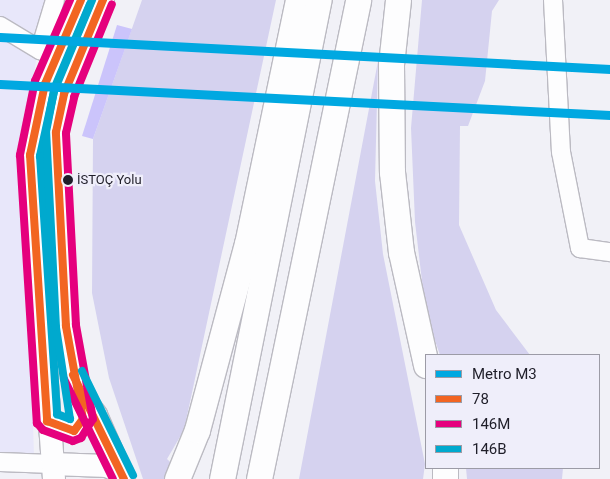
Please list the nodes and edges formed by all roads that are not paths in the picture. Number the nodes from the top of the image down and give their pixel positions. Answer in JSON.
{"nodes":[{"id":1,"x":56,"y":0,"type":"edge"},
{"id":2,"x":82,"y":0,"type":"edge"},
{"id":3,"x":103,"y":0,"type":"edge"},
{"id":4,"x":298,"y":0,"type":"edge"},
{"id":5,"x":319,"y":0,"type":"edge"},
{"id":6,"x":358,"y":0,"type":"edge"},
{"id":7,"x":398,"y":0,"type":"edge"},
{"id":8,"x":553,"y":0,"type":"edge"},
{"id":9,"x":0,"y":26,"type":"edge"},
{"id":10,"x":49,"y":54,"type":"junction"},
{"id":11,"x":610,"y":252,"type":"edge"},
{"id":12,"x":425,"y":360,"type":"edge"},
{"id":13,"x":79,"y":392,"type":"junction"},
{"id":14,"x":274,"y":407,"type":"junction"},
{"id":15,"x":47,"y":421,"type":"junction"},
{"id":16,"x":0,"y":462,"type":"edge"},
{"id":17,"x":53,"y":472,"type":"edge"},
{"id":18,"x":123,"y":476,"type":"edge"},
{"id":19,"x":177,"y":479,"type":"edge"},
{"id":20,"x":222,"y":479,"type":"edge"},
{"id":21,"x":259,"y":479,"type":"edge"},
{"id":22,"x":276,"y":479,"type":"edge"}],
"edges":[{"from":1,"to":10,"type":"street"},
{"from":2,"to":10,"type":"main road"},
{"from":3,"to":13,"type":"main road"},
{"from":4,"to":19,"type":"highway"},
{"from":5,"to":20,"type":"highway"},
{"from":6,"to":14,"type":"highway"},
{"from":7,"to":12,"type":"highway"},
{"from":8,"to":11,"type":"street"},
{"from":9,"to":10,"type":"street"},
{"from":10,"to":15,"type":"main road"},
{"from":13,"to":15,"type":"main road"},
{"from":13,"to":18,"type":"main road"},
{"from":14,"to":21,"type":"highway"},
{"from":14,"to":22,"type":"highway"},
{"from":15,"to":17,"type":"main road"},
{"from":16,"to":17,"type":"street"},
{"from":17,"to":18,"type":"main road"}]}
